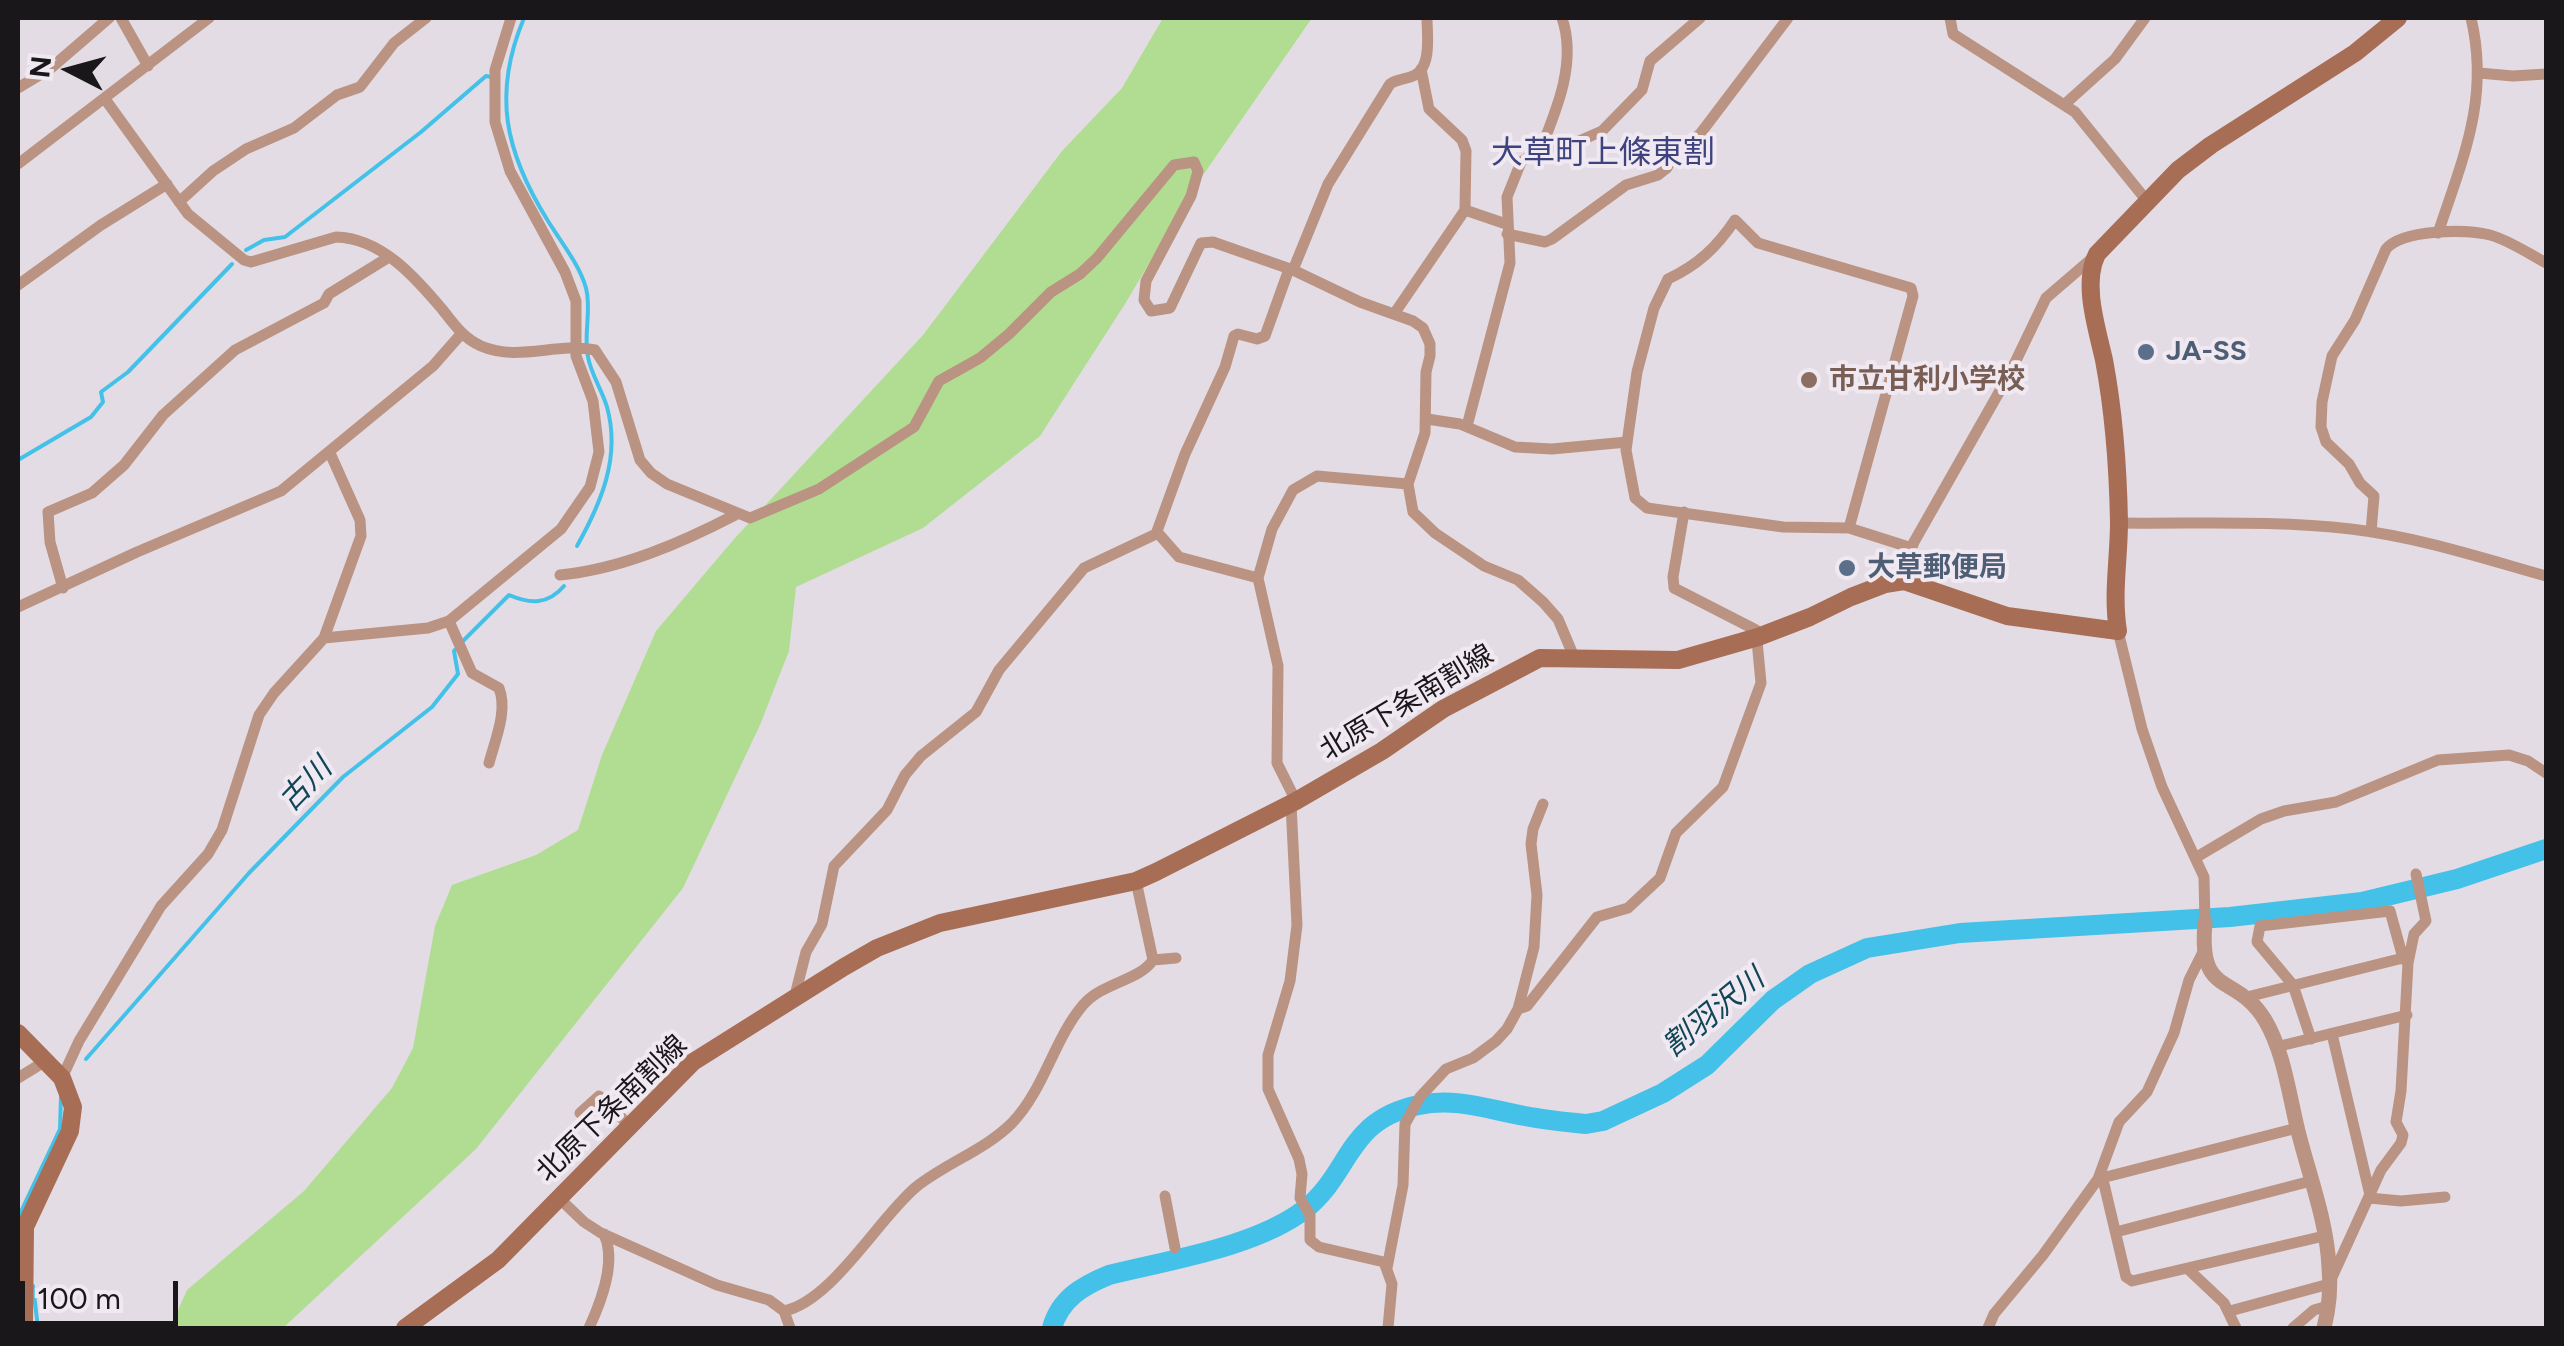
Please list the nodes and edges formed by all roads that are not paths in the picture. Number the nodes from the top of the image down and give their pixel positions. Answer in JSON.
{"nodes":[{"id":1,"x":109,"y":18,"type":"edge"},
{"id":2,"x":120,"y":18,"type":"edge"},
{"id":3,"x":209,"y":18,"type":"edge"},
{"id":4,"x":426,"y":18,"type":"edge"},
{"id":5,"x":510,"y":18,"type":"edge"},
{"id":6,"x":1427,"y":18,"type":"edge"},
{"id":7,"x":1562,"y":18,"type":"edge"},
{"id":8,"x":1700,"y":18,"type":"edge"},
{"id":9,"x":1788,"y":18,"type":"edge"},
{"id":10,"x":1950,"y":18,"type":"edge"},
{"id":11,"x":2145,"y":18,"type":"edge"},
{"id":12,"x":2398,"y":18,"type":"edge"},
{"id":13,"x":2472,"y":18,"type":"edge"},
{"id":14,"x":148,"y":66,"type":"junction"},
{"id":15,"x":1421,"y":68,"type":"junction"},
{"id":16,"x":2479,"y":73,"type":"junction"},
{"id":17,"x":2546,"y":74,"type":"edge"},
{"id":18,"x":18,"y":88,"type":"edge"},
{"id":19,"x":104,"y":100,"type":"junction"},
{"id":20,"x":2065,"y":104,"type":"junction"},
{"id":21,"x":1540,"y":151,"type":"junction"},
{"id":22,"x":18,"y":164,"type":"edge"},
{"id":23,"x":168,"y":184,"type":"junction"},
{"id":24,"x":2147,"y":201,"type":"junction"},
{"id":25,"x":180,"y":202,"type":"junction"},
{"id":26,"x":1465,"y":210,"type":"junction"},
{"id":27,"x":1507,"y":229,"type":"junction"},
{"id":28,"x":2438,"y":233,"type":"junction"},
{"id":29,"x":2097,"y":254,"type":"junction"},
{"id":30,"x":389,"y":257,"type":"junction"},
{"id":31,"x":2546,"y":264,"type":"edge"},
{"id":32,"x":1291,"y":269,"type":"junction"},
{"id":33,"x":18,"y":285,"type":"edge"},
{"id":34,"x":1394,"y":314,"type":"junction"},
{"id":35,"x":462,"y":333,"type":"junction"},
{"id":36,"x":583,"y":348,"type":"junction"},
{"id":37,"x":1427,"y":419,"type":"junction"},
{"id":38,"x":1467,"y":426,"type":"junction"},
{"id":39,"x":1627,"y":442,"type":"junction"},
{"id":40,"x":330,"y":453,"type":"junction"},
{"id":41,"x":1408,"y":484,"type":"junction"},
{"id":42,"x":1684,"y":512,"type":"junction"},
{"id":43,"x":735,"y":515,"type":"junction"},
{"id":44,"x":2118,"y":524,"type":"junction"},
{"id":45,"x":1849,"y":528,"type":"junction"},
{"id":46,"x":1157,"y":532,"type":"junction"},
{"id":47,"x":2371,"y":532,"type":"junction"},
{"id":48,"x":1912,"y":548,"type":"junction"},
{"id":49,"x":560,"y":575,"type":"dead end"},
{"id":50,"x":2546,"y":576,"type":"edge"},
{"id":51,"x":1258,"y":578,"type":"junction"},
{"id":52,"x":1899,"y":582,"type":"junction"},
{"id":53,"x":63,"y":588,"type":"junction"},
{"id":54,"x":18,"y":608,"type":"edge"},
{"id":55,"x":449,"y":621,"type":"junction"},
{"id":56,"x":2118,"y":631,"type":"junction"},
{"id":57,"x":1758,"y":637,"type":"junction"},
{"id":58,"x":324,"y":638,"type":"junction"},
{"id":59,"x":1574,"y":657,"type":"junction"},
{"id":60,"x":488,"y":763,"type":"dead end"},
{"id":61,"x":2546,"y":773,"type":"edge"},
{"id":62,"x":1294,"y":803,"type":"junction"},
{"id":63,"x":1543,"y":804,"type":"dead end"},
{"id":64,"x":2195,"y":858,"type":"junction"},
{"id":65,"x":2416,"y":876,"type":"dead end"},
{"id":66,"x":1136,"y":881,"type":"junction"},
{"id":67,"x":2205,"y":915,"type":"joint"},
{"id":68,"x":2204,"y":950,"type":"junction"},
{"id":69,"x":1176,"y":958,"type":"dead end"},
{"id":70,"x":1154,"y":960,"type":"junction"},
{"id":71,"x":2406,"y":960,"type":"junction"},
{"id":72,"x":2292,"y":986,"type":"junction"},
{"id":73,"x":794,"y":998,"type":"junction"},
{"id":74,"x":2243,"y":998,"type":"junction"},
{"id":75,"x":1518,"y":1009,"type":"junction"},
{"id":76,"x":2407,"y":1015,"type":"junction"},
{"id":77,"x":18,"y":1032,"type":"edge"},
{"id":78,"x":2332,"y":1034,"type":"junction"},
{"id":79,"x":2311,"y":1039,"type":"junction"},
{"id":80,"x":2276,"y":1046,"type":"junction"},
{"id":81,"x":44,"y":1062,"type":"junction"},
{"id":82,"x":18,"y":1078,"type":"edge"},
{"id":83,"x":62,"y":1078,"type":"junction"},
{"id":84,"x":580,"y":1113,"type":"dead end"},
{"id":85,"x":630,"y":1126,"type":"junction"},
{"id":86,"x":2297,"y":1128,"type":"junction"},
{"id":87,"x":2098,"y":1178,"type":"junction"},
{"id":88,"x":2311,"y":1182,"type":"junction"},
{"id":89,"x":1166,"y":1196,"type":"dead end"},
{"id":90,"x":2446,"y":1196,"type":"dead end"},
{"id":91,"x":2369,"y":1197,"type":"junction"},
{"id":92,"x":560,"y":1199,"type":"junction"},
{"id":93,"x":2116,"y":1232,"type":"junction"},
{"id":94,"x":604,"y":1234,"type":"junction"},
{"id":95,"x":2324,"y":1236,"type":"junction"},
{"id":96,"x":1175,"y":1248,"type":"dead end"},
{"id":97,"x":1387,"y":1268,"type":"junction"},
{"id":98,"x":2188,"y":1269,"type":"junction"},
{"id":99,"x":2330,"y":1284,"type":"junction"},
{"id":100,"x":2328,"y":1306,"type":"junction"},
{"id":101,"x":2230,"y":1311,"type":"junction"},
{"id":102,"x":784,"y":1312,"type":"junction"},
{"id":103,"x":24,"y":1328,"type":"edge"},
{"id":104,"x":405,"y":1328,"type":"edge"},
{"id":105,"x":589,"y":1328,"type":"edge"},
{"id":106,"x":790,"y":1328,"type":"edge"},
{"id":107,"x":1388,"y":1328,"type":"edge"},
{"id":108,"x":1988,"y":1328,"type":"edge"},
{"id":109,"x":2236,"y":1328,"type":"edge"},
{"id":110,"x":2292,"y":1328,"type":"edge"},
{"id":111,"x":2324,"y":1328,"type":"edge"}],
"edges":[{"from":1,"to":18,"type":"street"},
{"from":2,"to":14,"type":"street"},
{"from":3,"to":14,"type":"street"},
{"from":4,"to":25,"type":"street"},
{"from":5,"to":36,"type":"street"},
{"from":6,"to":15,"type":"street"},
{"from":7,"to":21,"type":"street"},
{"from":8,"to":21,"type":"street"},
{"from":9,"to":27,"type":"street"},
{"from":10,"to":20,"type":"street"},
{"from":11,"to":20,"type":"street"},
{"from":12,"to":24,"type":"main road"},
{"from":13,"to":16,"type":"street"},
{"from":14,"to":19,"type":"street"},
{"from":15,"to":26,"type":"street"},
{"from":15,"to":32,"type":"street"},
{"from":16,"to":17,"type":"street"},
{"from":16,"to":28,"type":"street"},
{"from":19,"to":22,"type":"street"},
{"from":19,"to":23,"type":"street"},
{"from":20,"to":24,"type":"street"},
{"from":21,"to":27,"type":"street"},
{"from":23,"to":25,"type":"street"},
{"from":23,"to":33,"type":"street"},
{"from":24,"to":29,"type":"main road"},
{"from":25,"to":30,"type":"street"},
{"from":26,"to":27,"type":"street"},
{"from":26,"to":34,"type":"street"},
{"from":27,"to":38,"type":"street"},
{"from":28,"to":31,"type":"street"},
{"from":28,"to":47,"type":"street"},
{"from":29,"to":44,"type":"main road"},
{"from":29,"to":48,"type":"street"},
{"from":30,"to":35,"type":"street"},
{"from":30,"to":53,"type":"street"},
{"from":32,"to":34,"type":"street"},
{"from":32,"to":43,"type":"street"},
{"from":32,"to":46,"type":"street"},
{"from":34,"to":37,"type":"street"},
{"from":35,"to":36,"type":"street"},
{"from":35,"to":40,"type":"street"},
{"from":36,"to":43,"type":"street"},
{"from":36,"to":55,"type":"street"},
{"from":37,"to":38,"type":"street"},
{"from":37,"to":41,"type":"street"},
{"from":38,"to":39,"type":"street"},
{"from":39,"to":42,"type":"street"},
{"from":39,"to":45,"type":"street"},
{"from":40,"to":53,"type":"street"},
{"from":40,"to":58,"type":"street"},
{"from":41,"to":51,"type":"street"},
{"from":41,"to":59,"type":"street"},
{"from":42,"to":45,"type":"street"},
{"from":42,"to":57,"type":"street"},
{"from":43,"to":49,"type":"street"},
{"from":44,"to":47,"type":"street"},
{"from":44,"to":56,"type":"main road"},
{"from":45,"to":48,"type":"street"},
{"from":46,"to":51,"type":"street"},
{"from":46,"to":73,"type":"street"},
{"from":47,"to":50,"type":"street"},
{"from":48,"to":52,"type":"street"},
{"from":51,"to":62,"type":"street"},
{"from":52,"to":56,"type":"main road"},
{"from":52,"to":57,"type":"main road","name":"北原下条南割線"},
{"from":53,"to":54,"type":"street"},
{"from":55,"to":58,"type":"street"},
{"from":55,"to":60,"type":"street"},
{"from":56,"to":64,"type":"street"},
{"from":57,"to":59,"type":"main road","name":"北原下条南割線"},
{"from":57,"to":75,"type":"street"},
{"from":58,"to":83,"type":"street"},
{"from":59,"to":62,"type":"main road","name":"北原下条南割線"},
{"from":61,"to":64,"type":"street"},
{"from":62,"to":66,"type":"main road","name":"北原下条南割線"},
{"from":62,"to":97,"type":"street"},
{"from":63,"to":75,"type":"street"},
{"from":64,"to":67,"type":"street"},
{"from":65,"to":71,"type":"street"},
{"from":66,"to":70,"type":"street"},
{"from":66,"to":73,"type":"main road","name":"北原下条南割線"},
{"from":67,"to":68,"type":"street"},
{"from":68,"to":74,"type":"street"},
{"from":68,"to":87,"type":"street"},
{"from":69,"to":70,"type":"street"},
{"from":70,"to":102,"type":"street"},
{"from":71,"to":72,"type":"street"},
{"from":71,"to":72,"type":"street"},
{"from":71,"to":76,"type":"street"},
{"from":72,"to":74,"type":"street"},
{"from":72,"to":79,"type":"street"},
{"from":73,"to":85,"type":"main road","name":"北原下条南割線"},
{"from":74,"to":80,"type":"street"},
{"from":75,"to":97,"type":"street"},
{"from":76,"to":78,"type":"street"},
{"from":76,"to":91,"type":"street"},
{"from":77,"to":81,"type":"main road"},
{"from":78,"to":79,"type":"street"},
{"from":78,"to":91,"type":"street"},
{"from":79,"to":80,"type":"street"},
{"from":80,"to":86,"type":"street"},
{"from":81,"to":82,"type":"street"},
{"from":81,"to":83,"type":"main road"},
{"from":83,"to":103,"type":"main road"},
{"from":84,"to":85,"type":"street"},
{"from":85,"to":92,"type":"main road","name":"北原下条南割線"},
{"from":86,"to":87,"type":"street"},
{"from":86,"to":88,"type":"street"},
{"from":87,"to":93,"type":"street"},
{"from":87,"to":108,"type":"street"},
{"from":88,"to":93,"type":"street"},
{"from":88,"to":95,"type":"street"},
{"from":89,"to":96,"type":"street"},
{"from":90,"to":91,"type":"street"},
{"from":91,"to":99,"type":"street"},
{"from":92,"to":94,"type":"street"},
{"from":92,"to":104,"type":"main road","name":"北原下条南割線"},
{"from":93,"to":98,"type":"street"},
{"from":94,"to":102,"type":"street"},
{"from":94,"to":105,"type":"street"},
{"from":95,"to":98,"type":"street"},
{"from":95,"to":99,"type":"street"},
{"from":97,"to":107,"type":"street"},
{"from":98,"to":101,"type":"street"},
{"from":99,"to":100,"type":"street"},
{"from":99,"to":101,"type":"street"},
{"from":100,"to":110,"type":"street"},
{"from":100,"to":111,"type":"street"},
{"from":101,"to":109,"type":"street"},
{"from":102,"to":106,"type":"street"}]}
